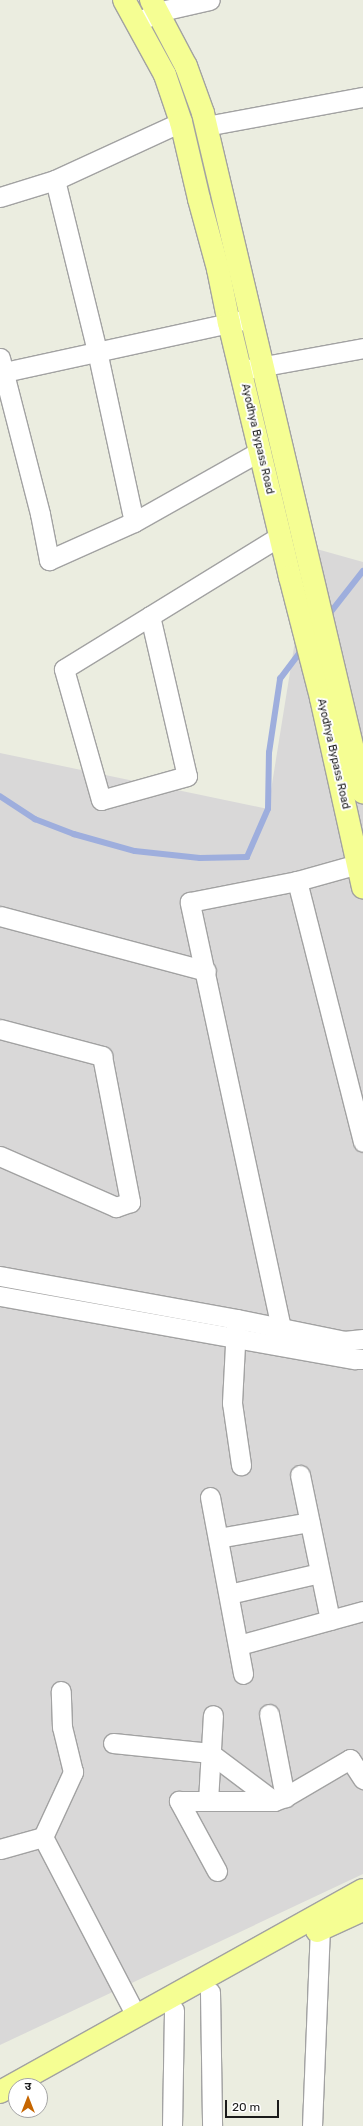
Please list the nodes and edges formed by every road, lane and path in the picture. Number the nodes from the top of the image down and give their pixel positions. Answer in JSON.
{"nodes":[{"id":1,"x":124,"y":0,"type":"edge"},
{"id":2,"x":210,"y":0,"type":"edge"},
{"id":3,"x":154,"y":6,"type":"edge"},
{"id":4,"x":137,"y":23,"type":"junction"},
{"id":5,"x":363,"y":97,"type":"edge"},
{"id":6,"x":181,"y":122,"type":"junction"},
{"id":7,"x":206,"y":126,"type":"junction"},
{"id":8,"x":55,"y":180,"type":"junction"},
{"id":9,"x":0,"y":198,"type":"edge"},
{"id":10,"x":252,"y":318,"type":"junction"},
{"id":11,"x":229,"y":323,"type":"junction"},
{"id":12,"x":363,"y":348,"type":"edge"},
{"id":13,"x":97,"y":351,"type":"junction"},
{"id":14,"x":264,"y":366,"type":"junction"},
{"id":15,"x":1,"y":368,"type":"edge"},
{"id":16,"x":240,"y":370,"type":"junction"},
{"id":17,"x":260,"y":452,"type":"junction"},
{"id":18,"x":134,"y":522,"type":"junction"},
{"id":19,"x":280,"y":536,"type":"junction"},
{"id":20,"x":300,"y":574,"type":"junction"},
{"id":21,"x":150,"y":616,"type":"junction"},
{"id":22,"x":330,"y":692,"type":"junction"},
{"id":23,"x":363,"y":792,"type":"edge"},
{"id":24,"x":358,"y":864,"type":"junction"},
{"id":25,"x":297,"y":881,"type":"junction"},
{"id":26,"x":363,"y":887,"type":"edge"},
{"id":27,"x":0,"y":916,"type":"edge"},
{"id":28,"x":206,"y":971,"type":"junction"},
{"id":29,"x":0,"y":1029,"type":"edge"},
{"id":30,"x":363,"y":1142,"type":"edge"},
{"id":31,"x":0,"y":1156,"type":"edge"},
{"id":32,"x":0,"y":1276,"type":"edge"},
{"id":33,"x":0,"y":1296,"type":"edge"},
{"id":34,"x":237,"y":1319,"type":"junction"},
{"id":35,"x":281,"y":1337,"type":"junction"},
{"id":36,"x":236,"y":1338,"type":"junction"},
{"id":37,"x":363,"y":1339,"type":"edge"},
{"id":38,"x":363,"y":1359,"type":"edge"},
{"id":39,"x":241,"y":1465,"type":"dead end"},
{"id":40,"x":300,"y":1475,"type":"dead end"},
{"id":41,"x":210,"y":1497,"type":"dead end"},
{"id":42,"x":310,"y":1522,"type":"junction"},
{"id":43,"x":218,"y":1538,"type":"junction"},
{"id":44,"x":320,"y":1573,"type":"junction"},
{"id":45,"x":229,"y":1594,"type":"junction"},
{"id":46,"x":363,"y":1611,"type":"edge"},
{"id":47,"x":330,"y":1620,"type":"junction"},
{"id":48,"x":239,"y":1644,"type":"junction"},
{"id":49,"x":243,"y":1674,"type":"dead end"},
{"id":50,"x":61,"y":1691,"type":"dead end"},
{"id":51,"x":269,"y":1714,"type":"dead end"},
{"id":52,"x":213,"y":1716,"type":"dead end"},
{"id":53,"x":113,"y":1743,"type":"dead end"},
{"id":54,"x":210,"y":1753,"type":"junction"},
{"id":55,"x":363,"y":1779,"type":"edge"},
{"id":56,"x":279,"y":1799,"type":"junction"},
{"id":57,"x":208,"y":1800,"type":"junction"},
{"id":58,"x":43,"y":1837,"type":"junction"},
{"id":59,"x":0,"y":1849,"type":"edge"},
{"id":60,"x":217,"y":1870,"type":"dead end"},
{"id":61,"x":363,"y":1890,"type":"edge"},
{"id":62,"x":363,"y":1910,"type":"edge"},
{"id":63,"x":320,"y":1929,"type":"junction"},
{"id":64,"x":210,"y":1992,"type":"junction"},
{"id":65,"x":174,"y":2010,"type":"junction"},
{"id":66,"x":136,"y":2016,"type":"junction"},
{"id":67,"x":48,"y":2081,"type":"edge"},
{"id":68,"x":0,"y":2092,"type":"edge"},
{"id":69,"x":172,"y":2126,"type":"edge"},
{"id":70,"x":212,"y":2126,"type":"edge"},
{"id":71,"x":312,"y":2126,"type":"edge"}],
"edges":[{"from":1,"to":4,"type":"main road","name":"Ayodhya Bypass Road"},
{"from":2,"to":3,"type":"street"},
{"from":3,"to":4,"type":"street"},
{"from":3,"to":7,"type":"main road","name":"Ayodhya Bypass Road"},
{"from":4,"to":6,"type":"main road","name":"Ayodhya Bypass Road"},
{"from":5,"to":7,"type":"street"},
{"from":6,"to":8,"type":"street"},
{"from":6,"to":11,"type":"main road","name":"Ayodhya Bypass Road"},
{"from":7,"to":10,"type":"main road","name":"Ayodhya Bypass Road"},
{"from":8,"to":9,"type":"street"},
{"from":8,"to":13,"type":"street"},
{"from":10,"to":11,"type":"street"},
{"from":10,"to":14,"type":"main road","name":"Ayodhya Bypass Road"},
{"from":11,"to":13,"type":"street"},
{"from":11,"to":16,"type":"main road","name":"Ayodhya Bypass Road"},
{"from":12,"to":14,"type":"street"},
{"from":13,"to":15,"type":"street"},
{"from":13,"to":18,"type":"street"},
{"from":14,"to":16,"type":"street"},
{"from":14,"to":20,"type":"main road","name":"Ayodhya Bypass Road"},
{"from":15,"to":18,"type":"street"},
{"from":16,"to":17,"type":"main road","name":"Ayodhya Bypass Road"},
{"from":17,"to":18,"type":"street"},
{"from":17,"to":19,"type":"main road","name":"Ayodhya Bypass Road"},
{"from":19,"to":20,"type":"main road","name":"Ayodhya Bypass Road"},
{"from":19,"to":21,"type":"street"},
{"from":20,"to":22,"type":"main road","name":"Ayodhya Bypass Road"},
{"from":21,"to":21,"type":"street"},
{"from":22,"to":23,"type":"main road","name":"Ayodhya Bypass Road"},
{"from":22,"to":24,"type":"main road","name":"Ayodhya Bypass Road"},
{"from":24,"to":25,"type":"street"},
{"from":24,"to":26,"type":"main road","name":"Ayodhya Bypass Road"},
{"from":25,"to":28,"type":"street"},
{"from":25,"to":30,"type":"street"},
{"from":27,"to":28,"type":"street"},
{"from":28,"to":35,"type":"street"},
{"from":29,"to":31,"type":"street"},
{"from":32,"to":34,"type":"street"},
{"from":33,"to":36,"type":"street"},
{"from":34,"to":35,"type":"street"},
{"from":34,"to":36,"type":"street"},
{"from":35,"to":36,"type":"street"},
{"from":35,"to":37,"type":"street"},
{"from":35,"to":38,"type":"street"},
{"from":36,"to":39,"type":"street"},
{"from":40,"to":42,"type":"street"},
{"from":41,"to":43,"type":"street"},
{"from":42,"to":43,"type":"street"},
{"from":42,"to":44,"type":"street"},
{"from":43,"to":45,"type":"street"},
{"from":44,"to":45,"type":"street"},
{"from":44,"to":47,"type":"street"},
{"from":45,"to":48,"type":"street"},
{"from":46,"to":47,"type":"street"},
{"from":47,"to":48,"type":"street"},
{"from":48,"to":49,"type":"street"},
{"from":50,"to":58,"type":"street"},
{"from":51,"to":56,"type":"street"},
{"from":52,"to":54,"type":"street"},
{"from":53,"to":54,"type":"street"},
{"from":54,"to":56,"type":"street"},
{"from":54,"to":57,"type":"street"},
{"from":55,"to":56,"type":"street"},
{"from":56,"to":57,"type":"street"},
{"from":57,"to":60,"type":"street"},
{"from":58,"to":59,"type":"street"},
{"from":58,"to":66,"type":"street"},
{"from":61,"to":66,"type":"main road"},
{"from":62,"to":63,"type":"main road"},
{"from":63,"to":64,"type":"main road"},
{"from":63,"to":71,"type":"street"},
{"from":64,"to":65,"type":"main road"},
{"from":64,"to":70,"type":"street"},
{"from":65,"to":67,"type":"main road"},
{"from":65,"to":69,"type":"street"},
{"from":66,"to":68,"type":"main road"}]}
